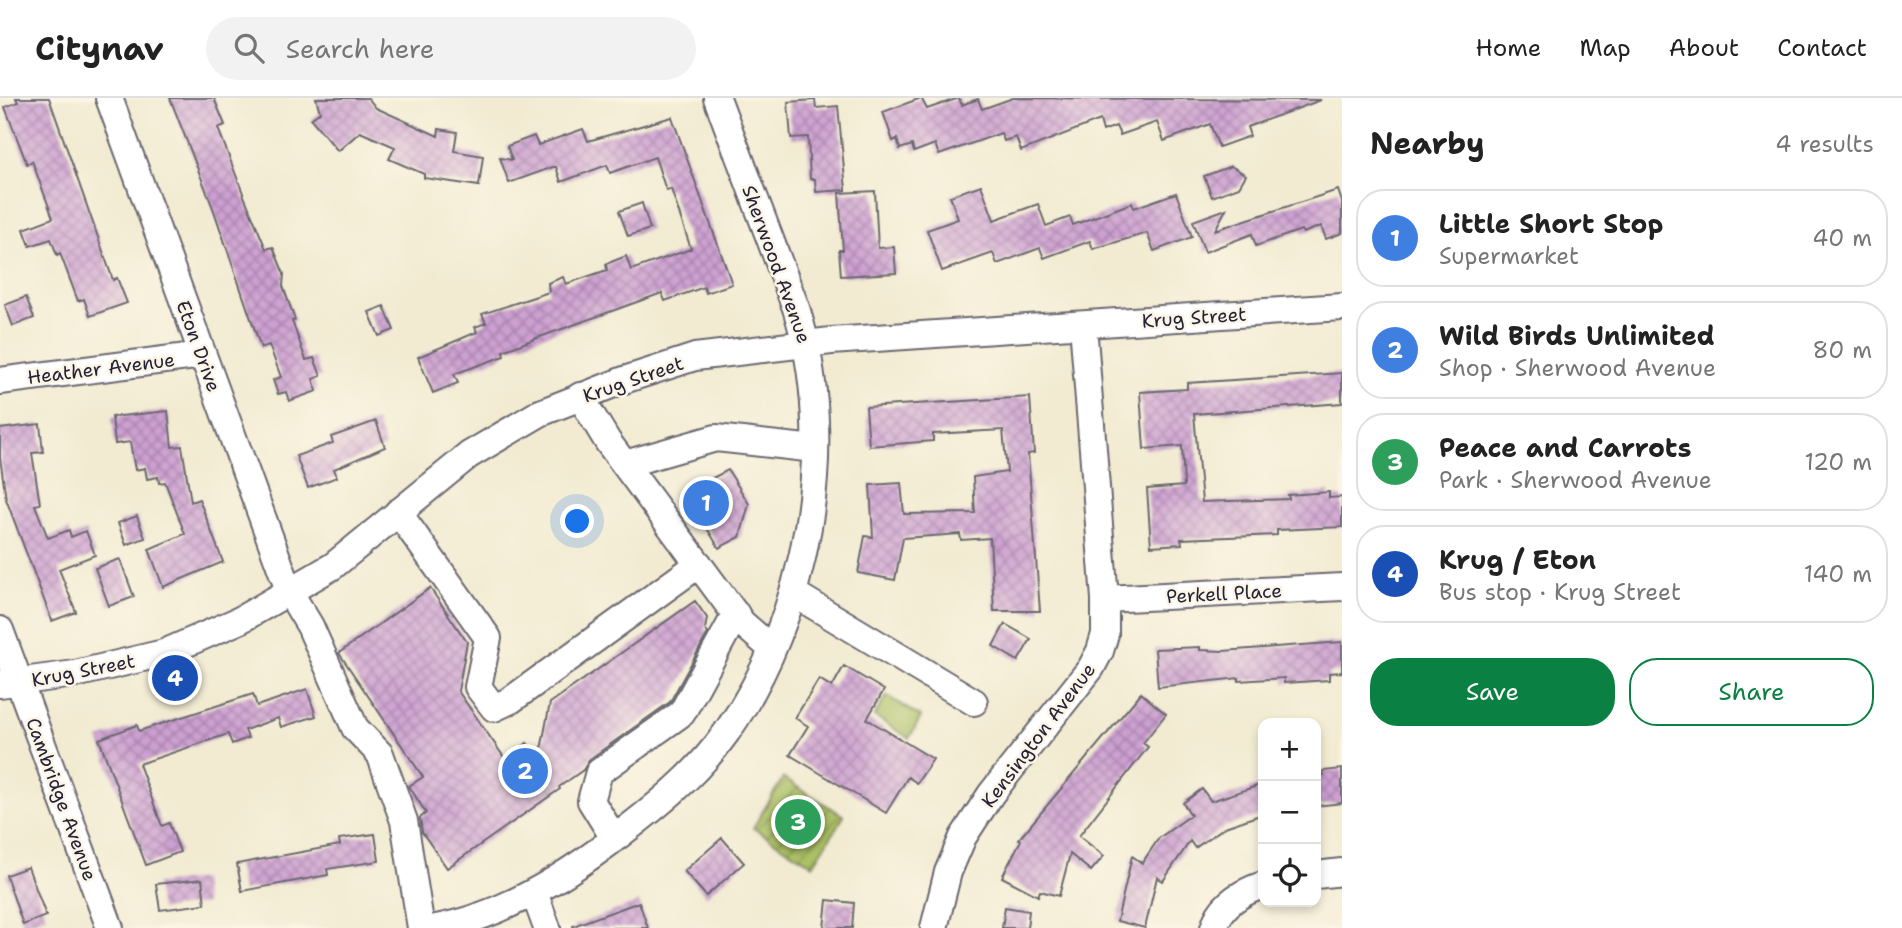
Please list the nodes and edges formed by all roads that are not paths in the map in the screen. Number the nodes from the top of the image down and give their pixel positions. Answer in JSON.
{"nodes":[{"id":1,"x":108,"y":98,"type":"edge"},
{"id":2,"x":717,"y":98,"type":"edge"},
{"id":3,"x":1342,"y":307,"type":"edge"},
{"id":4,"x":1083,"y":325,"type":"junction"},
{"id":5,"x":807,"y":343,"type":"junction"},
{"id":6,"x":203,"y":355,"type":"junction"},
{"id":7,"x":0,"y":381,"type":"edge"},
{"id":8,"x":580,"y":396,"type":"junction"},
{"id":9,"x":815,"y":449,"type":"junction"},
{"id":10,"x":625,"y":464,"type":"junction"},
{"id":11,"x":398,"y":512,"type":"junction"},
{"id":12,"x":698,"y":564,"type":"junction"},
{"id":13,"x":1342,"y":587,"type":"edge"},
{"id":14,"x":290,"y":593,"type":"junction"},
{"id":15,"x":793,"y":593,"type":"junction"},
{"id":16,"x":1105,"y":598,"type":"junction"},
{"id":17,"x":736,"y":614,"type":"junction"},
{"id":18,"x":0,"y":630,"type":"edge"},
{"id":19,"x":772,"y":649,"type":"junction"},
{"id":20,"x":10,"y":683,"type":"edge"},
{"id":21,"x":974,"y":702,"type":"dead end"},
{"id":22,"x":614,"y":838,"type":"junction"},
{"id":23,"x":1342,"y":872,"type":"edge"},
{"id":24,"x":1321,"y":874,"type":"edge"},
{"id":25,"x":1258,"y":887,"type":"edge"},
{"id":26,"x":534,"y":892,"type":"junction"},
{"id":27,"x":110,"y":928,"type":"edge"},
{"id":28,"x":421,"y":928,"type":"edge"},
{"id":29,"x":436,"y":928,"type":"edge"},
{"id":30,"x":547,"y":928,"type":"edge"},
{"id":31,"x":934,"y":928,"type":"edge"},
{"id":32,"x":1214,"y":928,"type":"edge"}],
"edges":[{"from":1,"to":6,"type":"street","name":"Eton Drive"},
{"from":2,"to":5,"type":"street","name":"Sherwood Avenue"},
{"from":3,"to":4,"type":"street","name":"Krug Street"},
{"from":4,"to":5,"type":"street","name":"Krug Street"},
{"from":4,"to":16,"type":"street","name":"Kensington Avenue"},
{"from":5,"to":8,"type":"street","name":"Krug Street"},
{"from":5,"to":9,"type":"street","name":"Sherwood Avenue"},
{"from":6,"to":7,"type":"street","name":"Heather Avenue"},
{"from":6,"to":14,"type":"street","name":"Eton Drive"},
{"from":8,"to":10,"type":"street"},
{"from":8,"to":11,"type":"street","name":"Krug Street"},
{"from":9,"to":10,"type":"street"},
{"from":9,"to":15,"type":"street","name":"Sherwood Avenue"},
{"from":10,"to":12,"type":"street"},
{"from":11,"to":12,"type":"street"},
{"from":11,"to":14,"type":"street","name":"Krug Street"},
{"from":12,"to":17,"type":"street"},
{"from":13,"to":16,"type":"street","name":"Perkell Place"},
{"from":14,"to":20,"type":"street","name":"Krug Street"},
{"from":14,"to":28,"type":"street","name":"Eton Drive"},
{"from":15,"to":19,"type":"street","name":"Sherwood Avenue"},
{"from":15,"to":21,"type":"street"},
{"from":16,"to":31,"type":"street","name":"Kensington Avenue"},
{"from":17,"to":19,"type":"street"},
{"from":17,"to":22,"type":"street"},
{"from":18,"to":20,"type":"street","name":"Cambridge Avenue"},
{"from":19,"to":22,"type":"street","name":"Sherwood Avenue"},
{"from":20,"to":27,"type":"street","name":"Cambridge Avenue"},
{"from":22,"to":26,"type":"street","name":"Sherwood Avenue"},
{"from":23,"to":24,"type":"street"},
{"from":25,"to":32,"type":"street"},
{"from":26,"to":29,"type":"street","name":"Sherwood Avenue"},
{"from":26,"to":30,"type":"street"}]}
